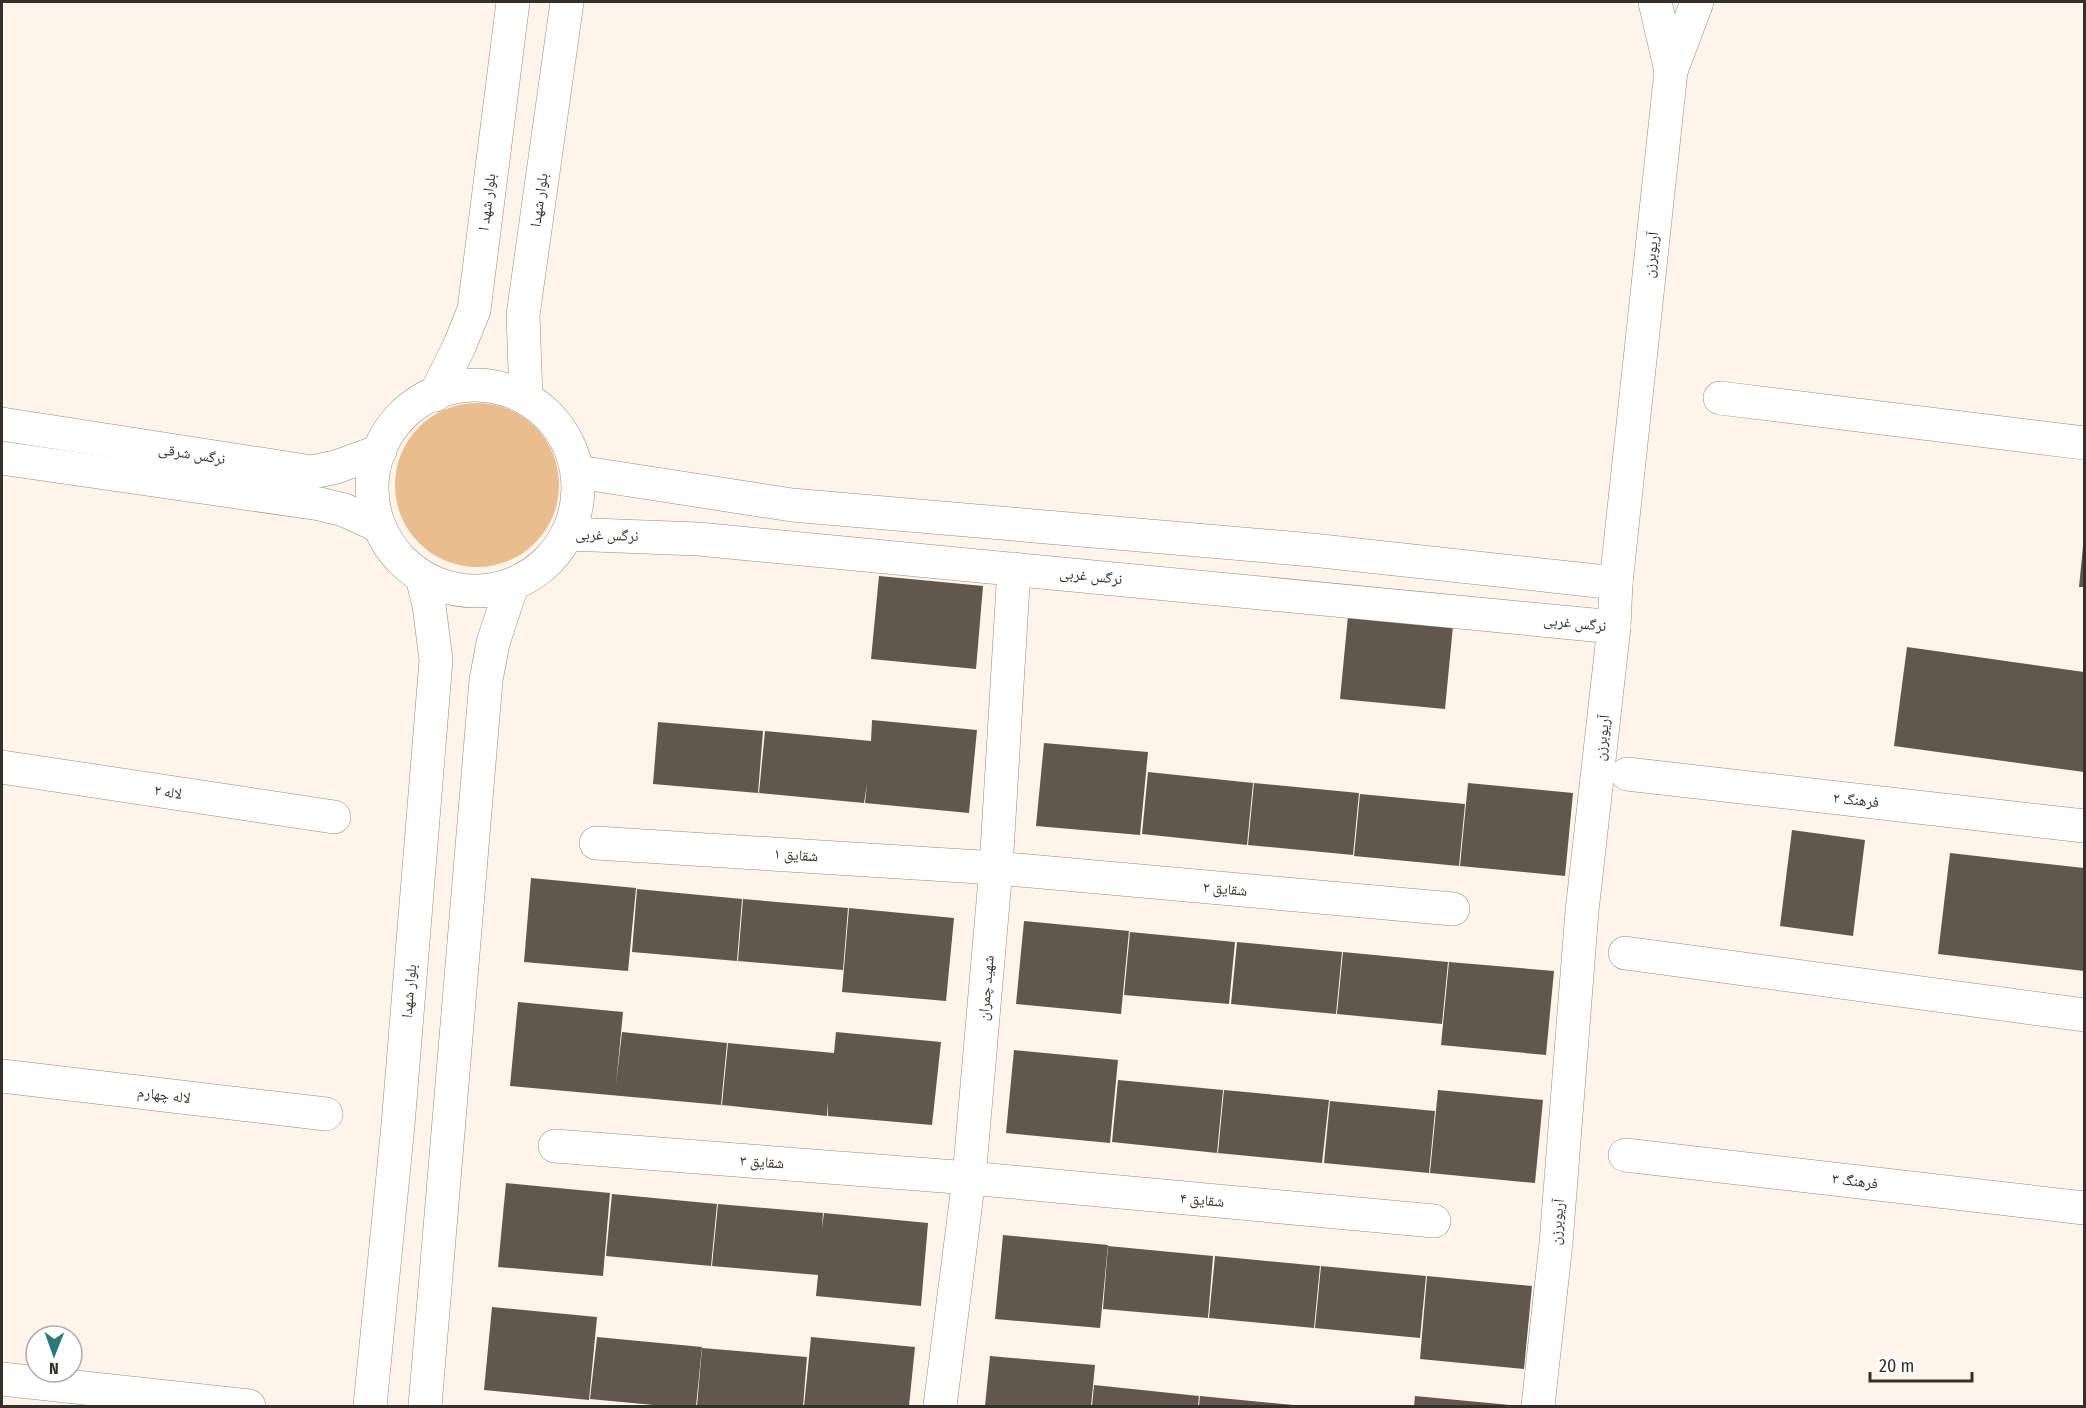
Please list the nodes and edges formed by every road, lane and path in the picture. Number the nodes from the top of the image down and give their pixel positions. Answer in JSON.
{"nodes":[{"id":1,"x":513,"y":2,"type":"edge"},
{"id":2,"x":567,"y":2,"type":"edge"},
{"id":3,"x":1655,"y":2,"type":"edge"},
{"id":4,"x":1697,"y":2,"type":"edge"},
{"id":5,"x":1671,"y":71,"type":"junction"},
{"id":6,"x":435,"y":394,"type":"junction"},
{"id":7,"x":525,"y":398,"type":"junction"},
{"id":8,"x":1720,"y":398,"type":"dead end"},
{"id":9,"x":2,"y":424,"type":"edge"},
{"id":10,"x":2085,"y":443,"type":"edge"},
{"id":11,"x":380,"y":451,"type":"junction"},
{"id":12,"x":2,"y":458,"type":"edge"},
{"id":13,"x":578,"y":472,"type":"junction"},
{"id":14,"x":1017,"y":523,"type":"junction"},
{"id":15,"x":379,"y":526,"type":"junction"},
{"id":16,"x":567,"y":534,"type":"junction"},
{"id":17,"x":1014,"y":569,"type":"junction"},
{"id":18,"x":422,"y":577,"type":"junction"},
{"id":19,"x":1616,"y":583,"type":"junction"},
{"id":20,"x":512,"y":585,"type":"junction"},
{"id":21,"x":1614,"y":627,"type":"junction"},
{"id":22,"x":2,"y":767,"type":"edge"},
{"id":23,"x":1626,"y":774,"type":"dead end"},
{"id":24,"x":334,"y":817,"type":"dead end"},
{"id":25,"x":2085,"y":826,"type":"edge"},
{"id":26,"x":596,"y":843,"type":"dead end"},
{"id":27,"x":996,"y":868,"type":"junction"},
{"id":28,"x":1453,"y":909,"type":"dead end"},
{"id":29,"x":1625,"y":953,"type":"dead end"},
{"id":30,"x":2085,"y":1015,"type":"edge"},
{"id":31,"x":2,"y":1076,"type":"edge"},
{"id":32,"x":326,"y":1114,"type":"dead end"},
{"id":33,"x":555,"y":1146,"type":"dead end"},
{"id":34,"x":1624,"y":1155,"type":"dead end"},
{"id":35,"x":969,"y":1178,"type":"junction"},
{"id":36,"x":2085,"y":1208,"type":"edge"},
{"id":37,"x":1434,"y":1221,"type":"dead end"},
{"id":38,"x":2,"y":1379,"type":"edge"},
{"id":39,"x":249,"y":1407,"type":"edge"},
{"id":40,"x":370,"y":1407,"type":"edge"},
{"id":41,"x":425,"y":1407,"type":"edge"},
{"id":42,"x":940,"y":1407,"type":"edge"},
{"id":43,"x":1538,"y":1407,"type":"edge"}],
"edges":[{"from":1,"to":6,"type":"street","name":"بلوار شهد ا"},
{"from":2,"to":7,"type":"street","name":"بلوار شهدا"},
{"from":3,"to":5,"type":"street"},
{"from":4,"to":5,"type":"street"},
{"from":5,"to":19,"type":"street","name":"آریوبرزن"},
{"from":6,"to":7,"type":"street"},
{"from":6,"to":11,"type":"street"},
{"from":7,"to":13,"type":"street"},
{"from":8,"to":10,"type":"street"},
{"from":9,"to":11,"type":"street","name":"نرگس شرقی"},
{"from":11,"to":15,"type":"street"},
{"from":12,"to":15,"type":"street","name":"نرگس شرقی"},
{"from":13,"to":14,"type":"street"},
{"from":13,"to":16,"type":"street"},
{"from":14,"to":17,"type":"street","name":"شهید چمران"},
{"from":14,"to":19,"type":"street"},
{"from":15,"to":18,"type":"street"},
{"from":16,"to":17,"type":"street","name":"نرگس غربی"},
{"from":16,"to":20,"type":"street"},
{"from":17,"to":21,"type":"street","name":"نرگس غربی"},
{"from":17,"to":27,"type":"street","name":"شهید چمران"},
{"from":18,"to":20,"type":"street"},
{"from":18,"to":40,"type":"street","name":"بلوار شهدا"},
{"from":19,"to":21,"type":"street","name":"آریوبرزن"},
{"from":20,"to":41,"type":"street"},
{"from":21,"to":43,"type":"street","name":"آریوبرزن"},
{"from":22,"to":24,"type":"street","name":"لاله ۲"},
{"from":23,"to":25,"type":"street","name":"فرهنگ ۲"},
{"from":26,"to":27,"type":"street","name":"شقایق ۱"},
{"from":27,"to":28,"type":"street","name":"شقایق ۲"},
{"from":27,"to":35,"type":"street","name":"شهید چمران"},
{"from":29,"to":30,"type":"street"},
{"from":31,"to":32,"type":"street","name":"لاله چهارم"},
{"from":33,"to":35,"type":"street","name":"شقایق ۳"},
{"from":34,"to":36,"type":"street","name":"فرهنگ ۳"},
{"from":35,"to":37,"type":"street","name":"شقایق ۴"},
{"from":35,"to":42,"type":"street","name":"شهید چمران"},
{"from":38,"to":39,"type":"street"}]}
